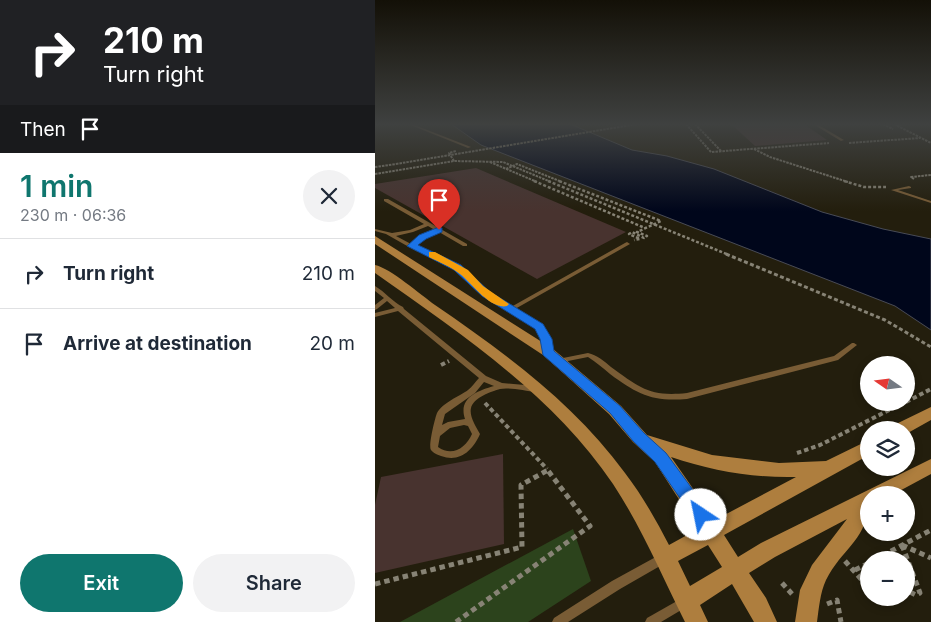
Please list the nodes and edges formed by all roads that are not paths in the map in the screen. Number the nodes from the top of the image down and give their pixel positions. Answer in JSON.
{"nodes":[{"id":1,"x":909,"y":187,"type":"dead end"},
{"id":2,"x":386,"y":200,"type":"dead end"},
{"id":3,"x":931,"y":202,"type":"edge"},
{"id":4,"x":428,"y":224,"type":"junction"},
{"id":5,"x":375,"y":230,"type":"edge"},
{"id":6,"x":439,"y":230,"type":"junction"},
{"id":7,"x":392,"y":235,"type":"junction"},
{"id":8,"x":375,"y":239,"type":"edge"},
{"id":9,"x":627,"y":244,"type":"road end"},
{"id":10,"x":465,"y":245,"type":"dead end"},
{"id":11,"x":412,"y":246,"type":"junction"},
{"id":12,"x":375,"y":268,"type":"edge"},
{"id":13,"x":375,"y":288,"type":"edge"},
{"id":14,"x":388,"y":298,"type":"junction"},
{"id":15,"x":375,"y":308,"type":"edge"},
{"id":16,"x":401,"y":308,"type":"junction"},
{"id":17,"x":511,"y":308,"type":"junction"},
{"id":18,"x":375,"y":315,"type":"edge"},
{"id":19,"x":854,"y":345,"type":"dead end"},
{"id":20,"x":553,"y":357,"type":"junction"},
{"id":21,"x":483,"y":378,"type":"junction"},
{"id":22,"x":501,"y":386,"type":"junction"},
{"id":23,"x":536,"y":389,"type":"junction"},
{"id":24,"x":463,"y":397,"type":"junction"},
{"id":25,"x":470,"y":403,"type":"junction"},
{"id":26,"x":931,"y":413,"type":"edge"},
{"id":27,"x":915,"y":422,"type":"edge"},
{"id":28,"x":471,"y":424,"type":"junction"},
{"id":29,"x":436,"y":436,"type":"junction"},
{"id":30,"x":639,"y":437,"type":"junction"},
{"id":31,"x":860,"y":452,"type":"edge"},
{"id":32,"x":931,"y":466,"type":"edge"},
{"id":33,"x":831,"y":467,"type":"junction"},
{"id":34,"x":892,"y":486,"type":"edge"},
{"id":35,"x":860,"y":503,"type":"edge"},
{"id":36,"x":860,"y":515,"type":"edge"},
{"id":37,"x":712,"y":531,"type":"junction"},
{"id":38,"x":665,"y":558,"type":"junction"},
{"id":39,"x":736,"y":570,"type":"junction"},
{"id":40,"x":686,"y":601,"type":"junction"},
{"id":41,"x":558,"y":622,"type":"edge"},
{"id":42,"x":651,"y":622,"type":"edge"},
{"id":43,"x":697,"y":622,"type":"edge"},
{"id":44,"x":766,"y":622,"type":"edge"},
{"id":45,"x":806,"y":622,"type":"edge"}],
"edges":[{"from":1,"to":3,"type":"lane"},
{"from":2,"to":4,"type":"lane"},
{"from":4,"to":6,"type":"lane"},
{"from":4,"to":7,"type":"lane"},
{"from":5,"to":7,"type":"lane"},
{"from":6,"to":10,"type":"lane"},
{"from":6,"to":11,"type":"lane"},
{"from":7,"to":11,"type":"lane"},
{"from":8,"to":20,"type":"street"},
{"from":9,"to":17,"type":"lane"},
{"from":11,"to":17,"type":"lane"},
{"from":12,"to":23,"type":"street"},
{"from":13,"to":14,"type":"lane"},
{"from":14,"to":15,"type":"lane"},
{"from":14,"to":16,"type":"lane"},
{"from":16,"to":18,"type":"lane"},
{"from":16,"to":21,"type":"lane"},
{"from":17,"to":20,"type":"lane"},
{"from":19,"to":20,"type":"lane"},
{"from":20,"to":30,"type":"street"},
{"from":21,"to":22,"type":"lane"},
{"from":21,"to":24,"type":"lane"},
{"from":22,"to":23,"type":"lane"},
{"from":22,"to":25,"type":"lane"},
{"from":23,"to":38,"type":"street"},
{"from":24,"to":25,"type":"lane"},
{"from":24,"to":29,"type":"lane"},
{"from":25,"to":28,"type":"lane"},
{"from":26,"to":27,"type":"street"},
{"from":28,"to":29,"type":"lane"},
{"from":28,"to":29,"type":"lane"},
{"from":30,"to":33,"type":"street"},
{"from":30,"to":37,"type":"street"},
{"from":31,"to":33,"type":"street"},
{"from":32,"to":34,"type":"street"},
{"from":33,"to":37,"type":"street"},
{"from":35,"to":39,"type":"street"},
{"from":36,"to":45,"type":"street"},
{"from":37,"to":38,"type":"street"},
{"from":37,"to":39,"type":"street"},
{"from":38,"to":40,"type":"street"},
{"from":38,"to":41,"type":"lane"},
{"from":39,"to":40,"type":"street"},
{"from":39,"to":44,"type":"street"},
{"from":40,"to":42,"type":"lane"},
{"from":40,"to":43,"type":"street"}]}
